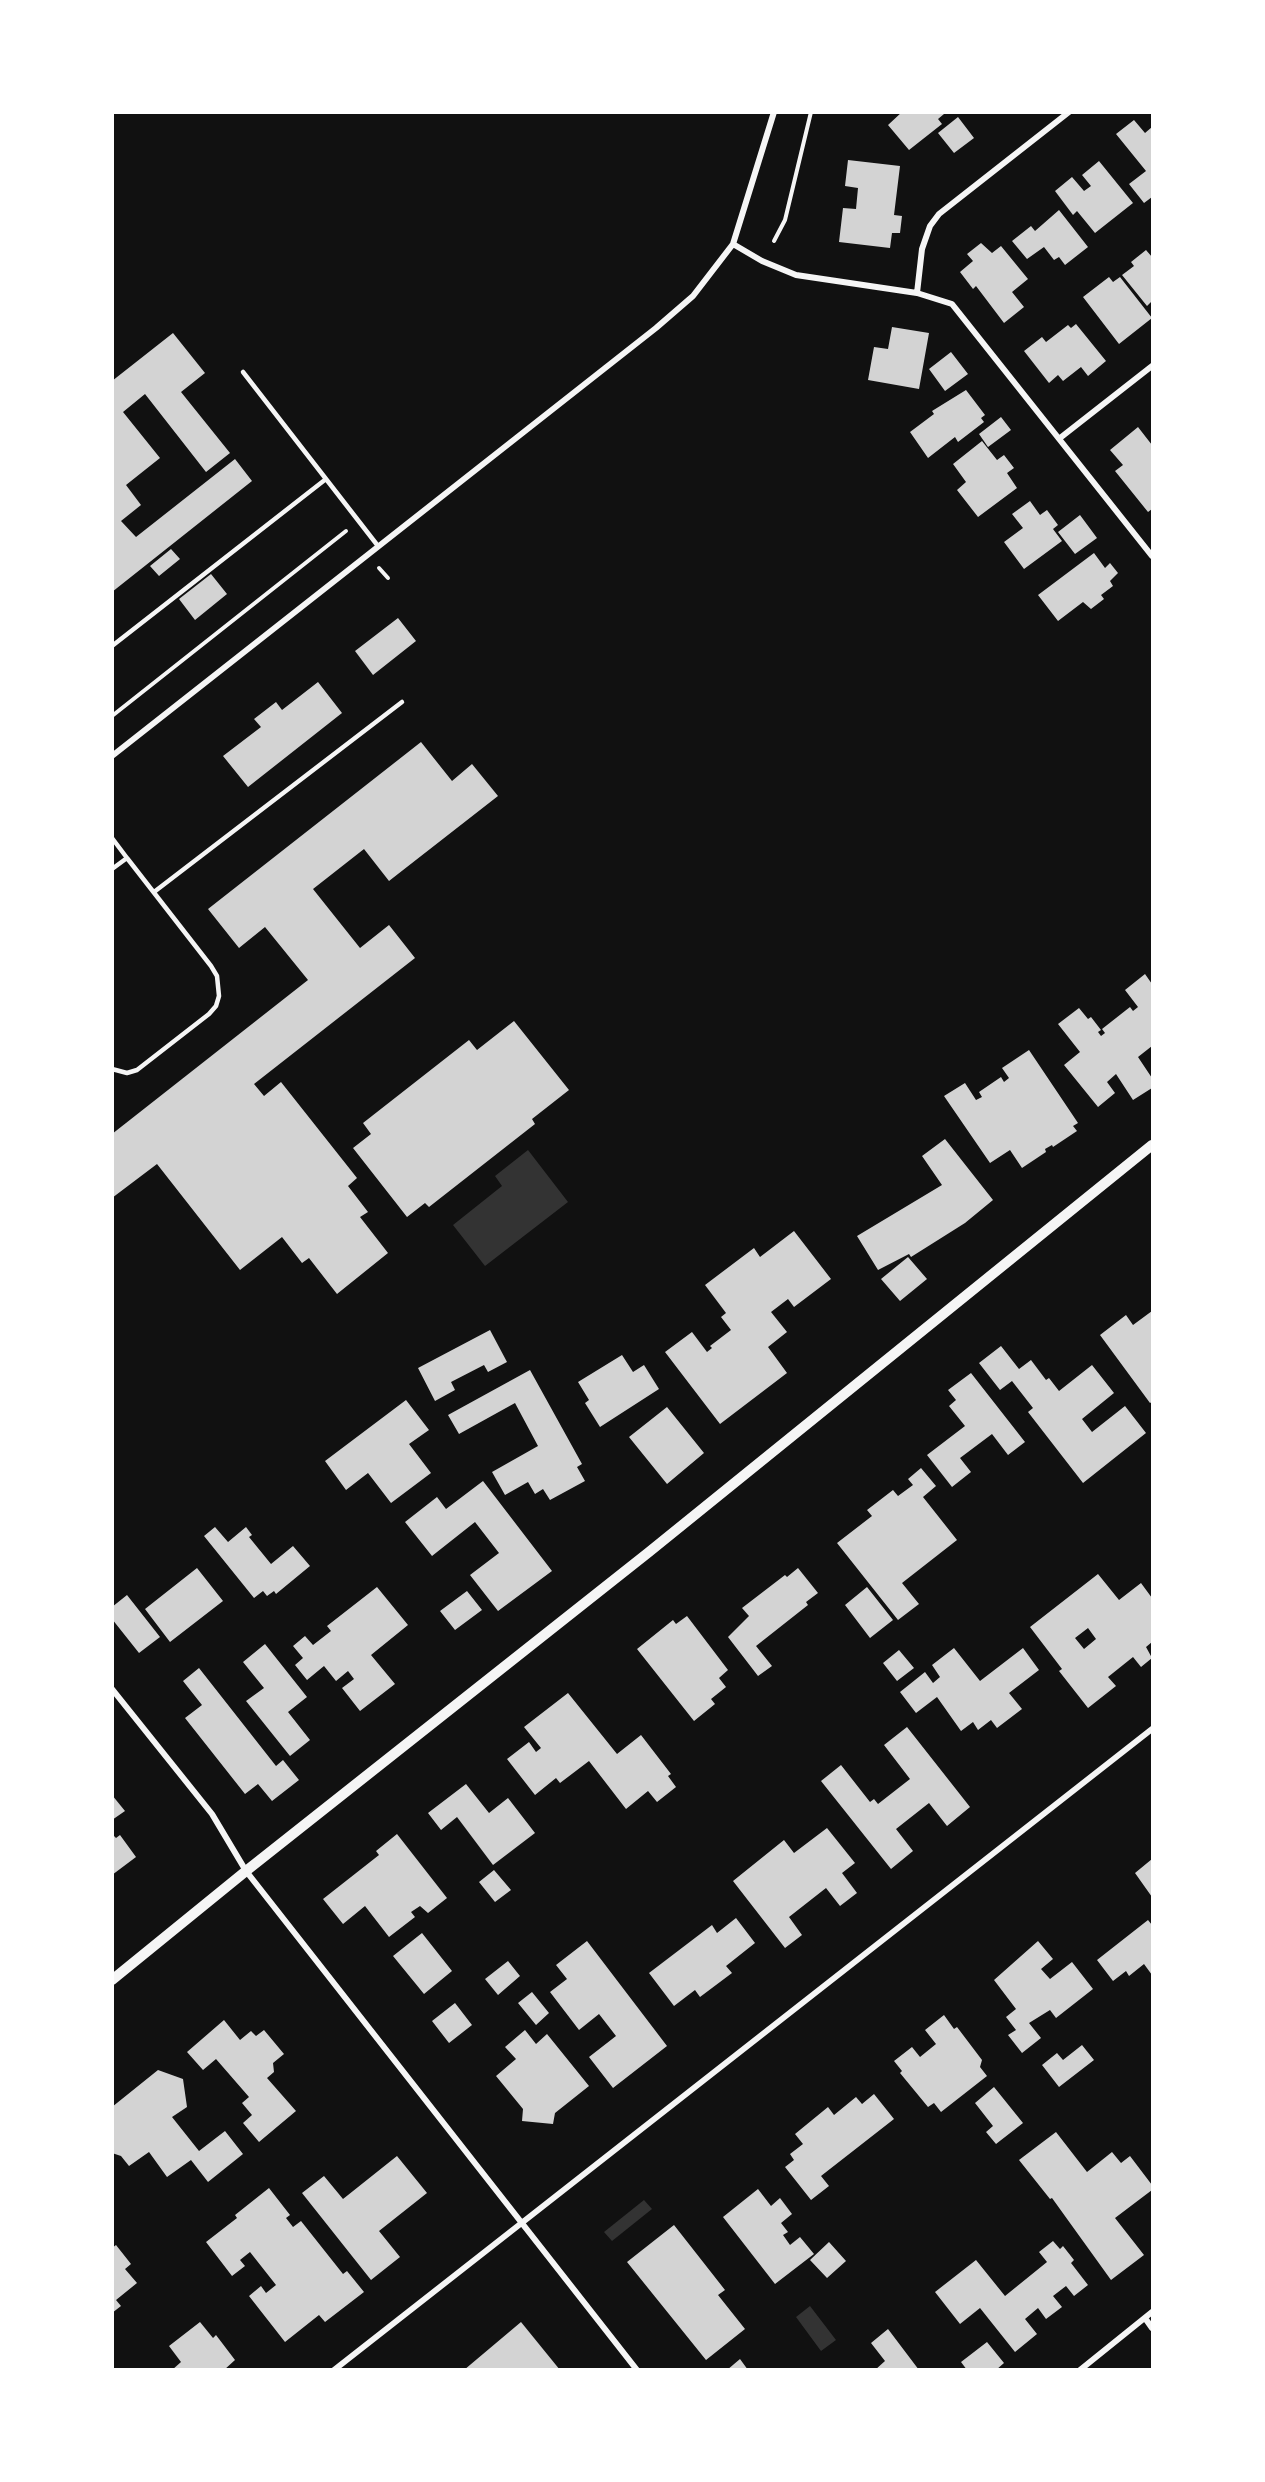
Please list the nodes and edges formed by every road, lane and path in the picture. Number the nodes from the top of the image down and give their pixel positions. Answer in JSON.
{"nodes":[{"id":1,"x":774,"y":112,"type":"edge"},
{"id":2,"x":811,"y":112,"type":"edge"},
{"id":3,"x":1069,"y":112,"type":"edge"},
{"id":4,"x":774,"y":241,"type":"dead end"},
{"id":5,"x":734,"y":244,"type":"junction"},
{"id":6,"x":917,"y":293,"type":"junction"},
{"id":7,"x":1152,"y":366,"type":"edge"},
{"id":8,"x":243,"y":372,"type":"dead end"},
{"id":9,"x":1060,"y":438,"type":"junction"},
{"id":10,"x":326,"y":479,"type":"junction"},
{"id":11,"x":348,"y":530,"type":"dead end"},
{"id":12,"x":378,"y":546,"type":"junction"},
{"id":13,"x":1152,"y":556,"type":"edge"},
{"id":14,"x":379,"y":568,"type":"dead end"},
{"id":15,"x":388,"y":578,"type":"dead end"},
{"id":16,"x":112,"y":646,"type":"edge"},
{"id":17,"x":402,"y":702,"type":"dead end"},
{"id":18,"x":112,"y":716,"type":"edge"},
{"id":19,"x":112,"y":756,"type":"edge"},
{"id":20,"x":112,"y":838,"type":"edge"},
{"id":21,"x":127,"y":858,"type":"junction"},
{"id":22,"x":112,"y":869,"type":"edge"},
{"id":23,"x":154,"y":892,"type":"junction"},
{"id":24,"x":112,"y":1069,"type":"edge"},
{"id":25,"x":1152,"y":1145,"type":"edge"},
{"id":26,"x":112,"y":1689,"type":"edge"},
{"id":27,"x":1152,"y":1729,"type":"edge"},
{"id":28,"x":246,"y":1870,"type":"junction"},
{"id":29,"x":112,"y":1980,"type":"edge"},
{"id":30,"x":521,"y":2223,"type":"junction"},
{"id":31,"x":1152,"y":2312,"type":"edge"},
{"id":32,"x":1145,"y":2318,"type":"junction"},
{"id":33,"x":1152,"y":2328,"type":"edge"},
{"id":34,"x":334,"y":2370,"type":"edge"},
{"id":35,"x":637,"y":2370,"type":"edge"},
{"id":36,"x":1080,"y":2370,"type":"edge"}],
"edges":[{"from":1,"to":5,"type":"street"},
{"from":2,"to":4,"type":"path"},
{"from":3,"to":6,"type":"street"},
{"from":5,"to":6,"type":"street"},
{"from":5,"to":12,"type":"street"},
{"from":6,"to":9,"type":"street"},
{"from":7,"to":9,"type":"street"},
{"from":8,"to":10,"type":"lane"},
{"from":9,"to":13,"type":"street"},
{"from":10,"to":12,"type":"lane"},
{"from":10,"to":16,"type":"lane"},
{"from":11,"to":18,"type":"path"},
{"from":12,"to":19,"type":"street"},
{"from":14,"to":15,"type":"path"},
{"from":17,"to":23,"type":"lane"},
{"from":20,"to":21,"type":"lane"},
{"from":21,"to":22,"type":"lane"},
{"from":21,"to":23,"type":"lane"},
{"from":23,"to":24,"type":"lane"},
{"from":25,"to":28,"type":"street"},
{"from":26,"to":28,"type":"street"},
{"from":27,"to":30,"type":"street"},
{"from":28,"to":29,"type":"street"},
{"from":28,"to":30,"type":"street"},
{"from":30,"to":34,"type":"street"},
{"from":30,"to":35,"type":"street"},
{"from":31,"to":32,"type":"street"},
{"from":32,"to":33,"type":"street"},
{"from":32,"to":36,"type":"street"}]}
